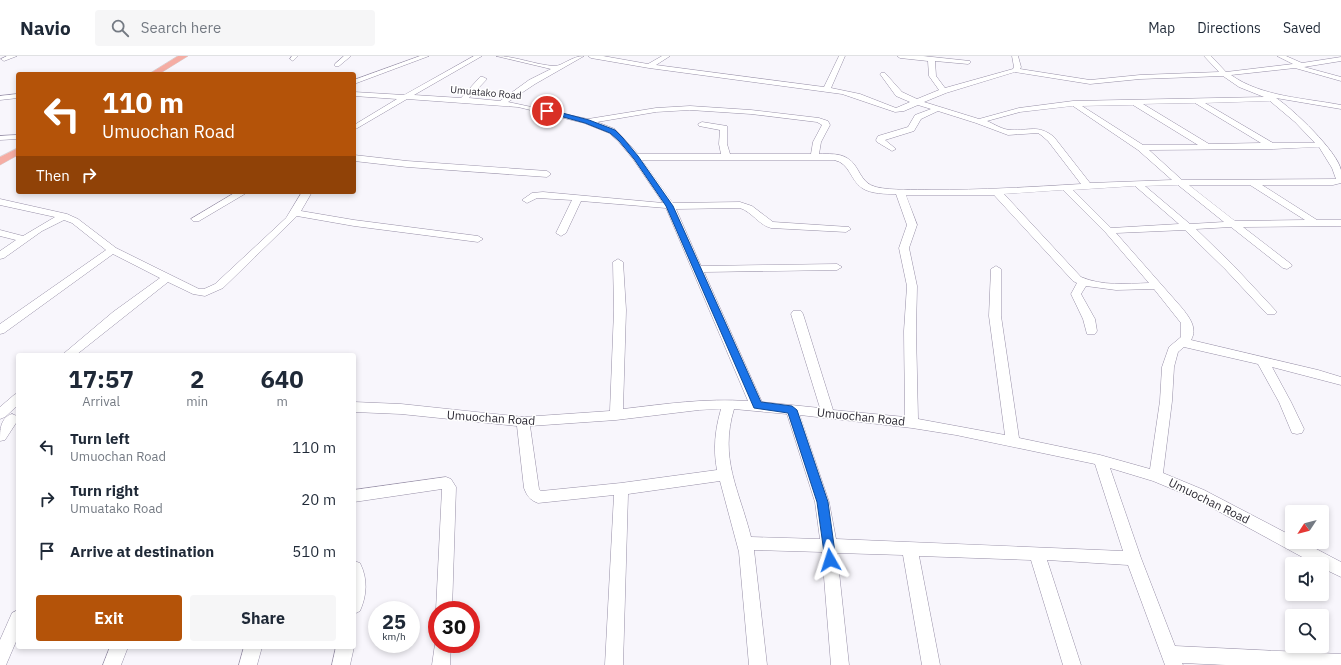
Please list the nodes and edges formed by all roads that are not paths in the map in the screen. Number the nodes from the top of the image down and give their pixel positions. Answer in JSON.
{"nodes":[{"id":1,"x":14,"y":56,"type":"edge"},
{"id":2,"x":184,"y":56,"type":"edge"},
{"id":3,"x":192,"y":56,"type":"edge"},
{"id":4,"x":348,"y":56,"type":"edge"},
{"id":5,"x":426,"y":56,"type":"edge"},
{"id":6,"x":479,"y":56,"type":"edge"},
{"id":7,"x":499,"y":56,"type":"edge"},
{"id":8,"x":581,"y":56,"type":"edge"},
{"id":9,"x":591,"y":56,"type":"edge"},
{"id":10,"x":667,"y":56,"type":"edge"},
{"id":11,"x":842,"y":56,"type":"edge"},
{"id":12,"x":900,"y":56,"type":"edge"},
{"id":13,"x":1015,"y":56,"type":"edge"},
{"id":14,"x":1207,"y":56,"type":"edge"},
{"id":15,"x":1280,"y":56,"type":"edge"},
{"id":16,"x":4,"y":59,"type":"dead end"},
{"id":17,"x":932,"y":59,"type":"junction"},
{"id":18,"x":1341,"y":59,"type":"edge"},
{"id":19,"x":968,"y":62,"type":"dead end"},
{"id":20,"x":337,"y":65,"type":"dead end"},
{"id":21,"x":649,"y":66,"type":"junction"},
{"id":22,"x":1298,"y":66,"type":"junction"},
{"id":23,"x":556,"y":68,"type":"junction"},
{"id":24,"x":1015,"y":70,"type":"junction"},
{"id":25,"x":156,"y":72,"type":"edge"},
{"id":26,"x":165,"y":72,"type":"edge"},
{"id":27,"x":883,"y":74,"type":"dead end"},
{"id":28,"x":1224,"y":74,"type":"junction"},
{"id":29,"x":483,"y":79,"type":"dead end"},
{"id":30,"x":1341,"y":79,"type":"edge"},
{"id":31,"x":356,"y":81,"type":"edge"},
{"id":32,"x":827,"y":90,"type":"junction"},
{"id":33,"x":943,"y":91,"type":"junction"},
{"id":34,"x":1263,"y":93,"type":"junction"},
{"id":35,"x":356,"y":94,"type":"edge"},
{"id":36,"x":16,"y":96,"type":"edge"},
{"id":37,"x":406,"y":97,"type":"junction"},
{"id":38,"x":0,"y":98,"type":"edge"},
{"id":39,"x":1272,"y":99,"type":"junction"},
{"id":40,"x":463,"y":100,"type":"junction"},
{"id":41,"x":1196,"y":100,"type":"junction"},
{"id":42,"x":917,"y":101,"type":"junction"},
{"id":43,"x":1134,"y":102,"type":"junction"},
{"id":44,"x":502,"y":103,"type":"junction"},
{"id":45,"x":1073,"y":103,"type":"junction"},
{"id":46,"x":1341,"y":107,"type":"edge"},
{"id":47,"x":936,"y":109,"type":"junction"},
{"id":48,"x":585,"y":121,"type":"junction"},
{"id":49,"x":978,"y":121,"type":"junction"},
{"id":50,"x":702,"y":124,"type":"dead end"},
{"id":51,"x":356,"y":127,"type":"edge"},
{"id":52,"x":16,"y":137,"type":"edge"},
{"id":53,"x":0,"y":138,"type":"edge"},
{"id":54,"x":1320,"y":145,"type":"junction"},
{"id":55,"x":1273,"y":147,"type":"junction"},
{"id":56,"x":1141,"y":148,"type":"junction"},
{"id":57,"x":1209,"y":148,"type":"junction"},
{"id":58,"x":892,"y":149,"type":"dead end"},
{"id":59,"x":16,"y":152,"type":"edge"},
{"id":60,"x":815,"y":156,"type":"junction"},
{"id":61,"x":636,"y":157,"type":"junction"},
{"id":62,"x":726,"y":157,"type":"junction"},
{"id":63,"x":16,"y":158,"type":"edge"},
{"id":64,"x":356,"y":158,"type":"edge"},
{"id":65,"x":0,"y":162,"type":"edge"},
{"id":66,"x":0,"y":167,"type":"edge"},
{"id":67,"x":547,"y":174,"type":"dead end"},
{"id":68,"x":1180,"y":182,"type":"junction"},
{"id":69,"x":1136,"y":183,"type":"junction"},
{"id":70,"x":1254,"y":184,"type":"junction"},
{"id":71,"x":1087,"y":186,"type":"junction"},
{"id":72,"x":1065,"y":187,"type":"junction"},
{"id":73,"x":900,"y":192,"type":"junction"},
{"id":74,"x":997,"y":192,"type":"junction"},
{"id":75,"x":240,"y":194,"type":"edge"},
{"id":76,"x":306,"y":194,"type":"edge"},
{"id":77,"x":578,"y":198,"type":"junction"},
{"id":78,"x":527,"y":200,"type":"dead end"},
{"id":79,"x":0,"y":202,"type":"edge"},
{"id":80,"x":670,"y":206,"type":"junction"},
{"id":81,"x":295,"y":213,"type":"junction"},
{"id":82,"x":64,"y":216,"type":"junction"},
{"id":83,"x":196,"y":219,"type":"dead end"},
{"id":84,"x":1315,"y":223,"type":"junction"},
{"id":85,"x":1234,"y":224,"type":"junction"},
{"id":86,"x":1341,"y":224,"type":"edge"},
{"id":87,"x":1187,"y":226,"type":"junction"},
{"id":88,"x":846,"y":229,"type":"dead end"},
{"id":89,"x":1109,"y":231,"type":"junction"},
{"id":90,"x":0,"y":233,"type":"edge"},
{"id":91,"x":561,"y":233,"type":"dead end"},
{"id":92,"x":23,"y":239,"type":"junction"},
{"id":93,"x":478,"y":239,"type":"dead end"},
{"id":94,"x":112,"y":250,"type":"junction"},
{"id":95,"x":0,"y":256,"type":"edge"},
{"id":96,"x":618,"y":262,"type":"dead end"},
{"id":97,"x":1286,"y":266,"type":"dead end"},
{"id":98,"x":837,"y":267,"type":"dead end"},
{"id":99,"x":697,"y":269,"type":"junction"},
{"id":100,"x":996,"y":269,"type":"dead end"},
{"id":101,"x":166,"y":278,"type":"junction"},
{"id":102,"x":1083,"y":282,"type":"junction"},
{"id":103,"x":1157,"y":286,"type":"junction"},
{"id":104,"x":1271,"y":312,"type":"dead end"},
{"id":105,"x":797,"y":314,"type":"dead end"},
{"id":106,"x":0,"y":330,"type":"edge"},
{"id":107,"x":1091,"y":331,"type":"dead end"},
{"id":108,"x":1181,"y":342,"type":"junction"},
{"id":109,"x":70,"y":353,"type":"edge"},
{"id":110,"x":1262,"y":361,"type":"junction"},
{"id":111,"x":1341,"y":381,"type":"edge"},
{"id":112,"x":16,"y":402,"type":"edge"},
{"id":113,"x":729,"y":404,"type":"junction"},
{"id":114,"x":757,"y":406,"type":"junction"},
{"id":115,"x":356,"y":407,"type":"edge"},
{"id":116,"x":792,"y":410,"type":"junction"},
{"id":117,"x":828,"y":414,"type":"junction"},
{"id":118,"x":616,"y":415,"type":"junction"},
{"id":119,"x":7,"y":418,"type":"edge"},
{"id":120,"x":523,"y":422,"type":"junction"},
{"id":121,"x":912,"y":423,"type":"junction"},
{"id":122,"x":1297,"y":429,"type":"dead end"},
{"id":123,"x":0,"y":436,"type":"edge"},
{"id":124,"x":1013,"y":442,"type":"junction"},
{"id":125,"x":1100,"y":460,"type":"junction"},
{"id":126,"x":724,"y":475,"type":"junction"},
{"id":127,"x":1156,"y":476,"type":"junction"},
{"id":128,"x":621,"y":489,"type":"junction"},
{"id":129,"x":356,"y":496,"type":"edge"},
{"id":130,"x":745,"y":543,"type":"junction"},
{"id":131,"x":829,"y":546,"type":"junction"},
{"id":132,"x":910,"y":548,"type":"junction"},
{"id":133,"x":1037,"y":553,"type":"junction"},
{"id":134,"x":1133,"y":558,"type":"junction"},
{"id":135,"x":1341,"y":570,"type":"edge"},
{"id":136,"x":356,"y":571,"type":"edge"},
{"id":137,"x":356,"y":597,"type":"edge"},
{"id":138,"x":444,"y":601,"type":"edge"},
{"id":139,"x":16,"y":623,"type":"edge"},
{"id":140,"x":118,"y":649,"type":"edge"},
{"id":141,"x":252,"y":649,"type":"edge"},
{"id":142,"x":345,"y":649,"type":"edge"},
{"id":143,"x":442,"y":653,"type":"edge"},
{"id":144,"x":0,"y":659,"type":"edge"},
{"id":145,"x":1172,"y":660,"type":"edge"},
{"id":146,"x":1341,"y":662,"type":"edge"},
{"id":147,"x":112,"y":665,"type":"edge"},
{"id":148,"x":248,"y":665,"type":"edge"},
{"id":149,"x":341,"y":665,"type":"edge"},
{"id":150,"x":441,"y":665,"type":"edge"},
{"id":151,"x":614,"y":665,"type":"edge"},
{"id":152,"x":758,"y":665,"type":"edge"},
{"id":153,"x":840,"y":665,"type":"edge"},
{"id":154,"x":931,"y":665,"type":"edge"},
{"id":155,"x":1072,"y":665,"type":"edge"}],
"edges":[{"from":1,"to":16,"type":"street"},
{"from":2,"to":25,"type":"main road"},
{"from":3,"to":26,"type":"main road"},
{"from":4,"to":20,"type":"street"},
{"from":5,"to":31,"type":"street"},
{"from":6,"to":37,"type":"street"},
{"from":7,"to":23,"type":"street"},
{"from":8,"to":23,"type":"street"},
{"from":9,"to":21,"type":"street"},
{"from":10,"to":21,"type":"street"},
{"from":11,"to":32,"type":"street"},
{"from":12,"to":17,"type":"street"},
{"from":13,"to":24,"type":"street"},
{"from":14,"to":28,"type":"street"},
{"from":15,"to":22,"type":"street"},
{"from":17,"to":19,"type":"street"},
{"from":17,"to":33,"type":"street"},
{"from":18,"to":22,"type":"street"},
{"from":21,"to":32,"type":"street"},
{"from":22,"to":28,"type":"street"},
{"from":22,"to":30,"type":"street"},
{"from":23,"to":44,"type":"street"},
{"from":24,"to":28,"type":"street"},
{"from":24,"to":33,"type":"street"},
{"from":27,"to":42,"type":"street"},
{"from":28,"to":34,"type":"street"},
{"from":29,"to":40,"type":"street"},
{"from":32,"to":42,"type":"street"},
{"from":33,"to":42,"type":"street"},
{"from":34,"to":39,"type":"street"},
{"from":34,"to":46,"type":"street"},
{"from":35,"to":37,"type":"street","name":"Umuatako Road"},
{"from":36,"to":38,"type":"street"},
{"from":37,"to":40,"type":"street","name":"Umuatako Road"},
{"from":37,"to":51,"type":"street"},
{"from":39,"to":41,"type":"street"},
{"from":39,"to":54,"type":"street"},
{"from":40,"to":44,"type":"street","name":"Umuatako Road"},
{"from":41,"to":43,"type":"street"},
{"from":41,"to":55,"type":"street"},
{"from":42,"to":47,"type":"street"},
{"from":43,"to":45,"type":"street"},
{"from":43,"to":57,"type":"street"},
{"from":44,"to":48,"type":"street","name":"Umuatako Road"},
{"from":45,"to":49,"type":"street"},
{"from":45,"to":56,"type":"street"},
{"from":47,"to":49,"type":"street"},
{"from":47,"to":58,"type":"street"},
{"from":48,"to":60,"type":"street"},
{"from":48,"to":61,"type":"street","name":"Umuatako Road"},
{"from":49,"to":71,"type":"street"},
{"from":50,"to":62,"type":"street"},
{"from":52,"to":53,"type":"street"},
{"from":54,"to":55,"type":"street"},
{"from":54,"to":70,"type":"street"},
{"from":55,"to":57,"type":"street"},
{"from":56,"to":57,"type":"street"},
{"from":56,"to":68,"type":"street"},
{"from":59,"to":65,"type":"main road"},
{"from":60,"to":62,"type":"street"},
{"from":60,"to":73,"type":"street"},
{"from":61,"to":62,"type":"street"},
{"from":61,"to":80,"type":"street","name":"Umuatako Road"},
{"from":63,"to":66,"type":"main road"},
{"from":64,"to":67,"type":"street"},
{"from":68,"to":69,"type":"street"},
{"from":68,"to":70,"type":"street"},
{"from":68,"to":85,"type":"street"},
{"from":69,"to":71,"type":"street"},
{"from":69,"to":87,"type":"street"},
{"from":70,"to":84,"type":"street"},
{"from":71,"to":72,"type":"street"},
{"from":72,"to":74,"type":"street"},
{"from":72,"to":89,"type":"street"},
{"from":73,"to":74,"type":"street"},
{"from":73,"to":121,"type":"street"},
{"from":74,"to":102,"type":"street"},
{"from":75,"to":83,"type":"street"},
{"from":76,"to":81,"type":"street"},
{"from":77,"to":78,"type":"street"},
{"from":77,"to":80,"type":"street"},
{"from":77,"to":91,"type":"street"},
{"from":79,"to":82,"type":"street"},
{"from":80,"to":88,"type":"street"},
{"from":80,"to":99,"type":"street","name":"Umuatako Road"},
{"from":81,"to":93,"type":"street"},
{"from":81,"to":101,"type":"street"},
{"from":82,"to":92,"type":"street"},
{"from":82,"to":94,"type":"street"},
{"from":84,"to":85,"type":"street"},
{"from":84,"to":86,"type":"street"},
{"from":85,"to":87,"type":"street"},
{"from":85,"to":97,"type":"street"},
{"from":87,"to":89,"type":"street"},
{"from":87,"to":104,"type":"street"},
{"from":89,"to":103,"type":"street"},
{"from":90,"to":92,"type":"street"},
{"from":92,"to":95,"type":"street"},
{"from":94,"to":101,"type":"street"},
{"from":94,"to":106,"type":"street"},
{"from":96,"to":118,"type":"street"},
{"from":98,"to":99,"type":"street"},
{"from":99,"to":114,"type":"street","name":"Umuatako Road"},
{"from":100,"to":124,"type":"street"},
{"from":101,"to":109,"type":"street"},
{"from":102,"to":103,"type":"street"},
{"from":102,"to":107,"type":"street"},
{"from":103,"to":108,"type":"street"},
{"from":105,"to":117,"type":"street"},
{"from":108,"to":110,"type":"street"},
{"from":108,"to":127,"type":"street"},
{"from":110,"to":111,"type":"street"},
{"from":110,"to":122,"type":"street"},
{"from":112,"to":119,"type":"street"},
{"from":113,"to":114,"type":"street","name":"Umuochan Road"},
{"from":113,"to":118,"type":"street","name":"Umuochan Road"},
{"from":113,"to":126,"type":"street"},
{"from":114,"to":116,"type":"street","name":"Umuochan Road"},
{"from":115,"to":120,"type":"street","name":"Umuochan Road"},
{"from":116,"to":117,"type":"street","name":"Umuochan Road"},
{"from":116,"to":131,"type":"street"},
{"from":117,"to":121,"type":"street","name":"Umuochan Road"},
{"from":118,"to":120,"type":"street","name":"Umuochan Road"},
{"from":119,"to":123,"type":"street"},
{"from":120,"to":128,"type":"street"},
{"from":121,"to":124,"type":"street","name":"Umuochan Road"},
{"from":124,"to":125,"type":"street","name":"Umuochan Road"},
{"from":125,"to":127,"type":"street","name":"Umuochan Road"},
{"from":125,"to":134,"type":"street"},
{"from":126,"to":128,"type":"street"},
{"from":126,"to":130,"type":"street"},
{"from":127,"to":135,"type":"street","name":"Umuochan Road"},
{"from":128,"to":151,"type":"street"},
{"from":129,"to":138,"type":"street"},
{"from":130,"to":131,"type":"street"},
{"from":130,"to":152,"type":"street"},
{"from":131,"to":132,"type":"street"},
{"from":131,"to":153,"type":"street"},
{"from":132,"to":133,"type":"street"},
{"from":132,"to":154,"type":"street"},
{"from":133,"to":134,"type":"street"},
{"from":133,"to":155,"type":"street"},
{"from":134,"to":145,"type":"street"},
{"from":136,"to":137,"type":"street"},
{"from":139,"to":144,"type":"street"},
{"from":140,"to":147,"type":"street"},
{"from":141,"to":148,"type":"street"},
{"from":142,"to":149,"type":"street"},
{"from":143,"to":150,"type":"street"},
{"from":145,"to":146,"type":"street"}]}
